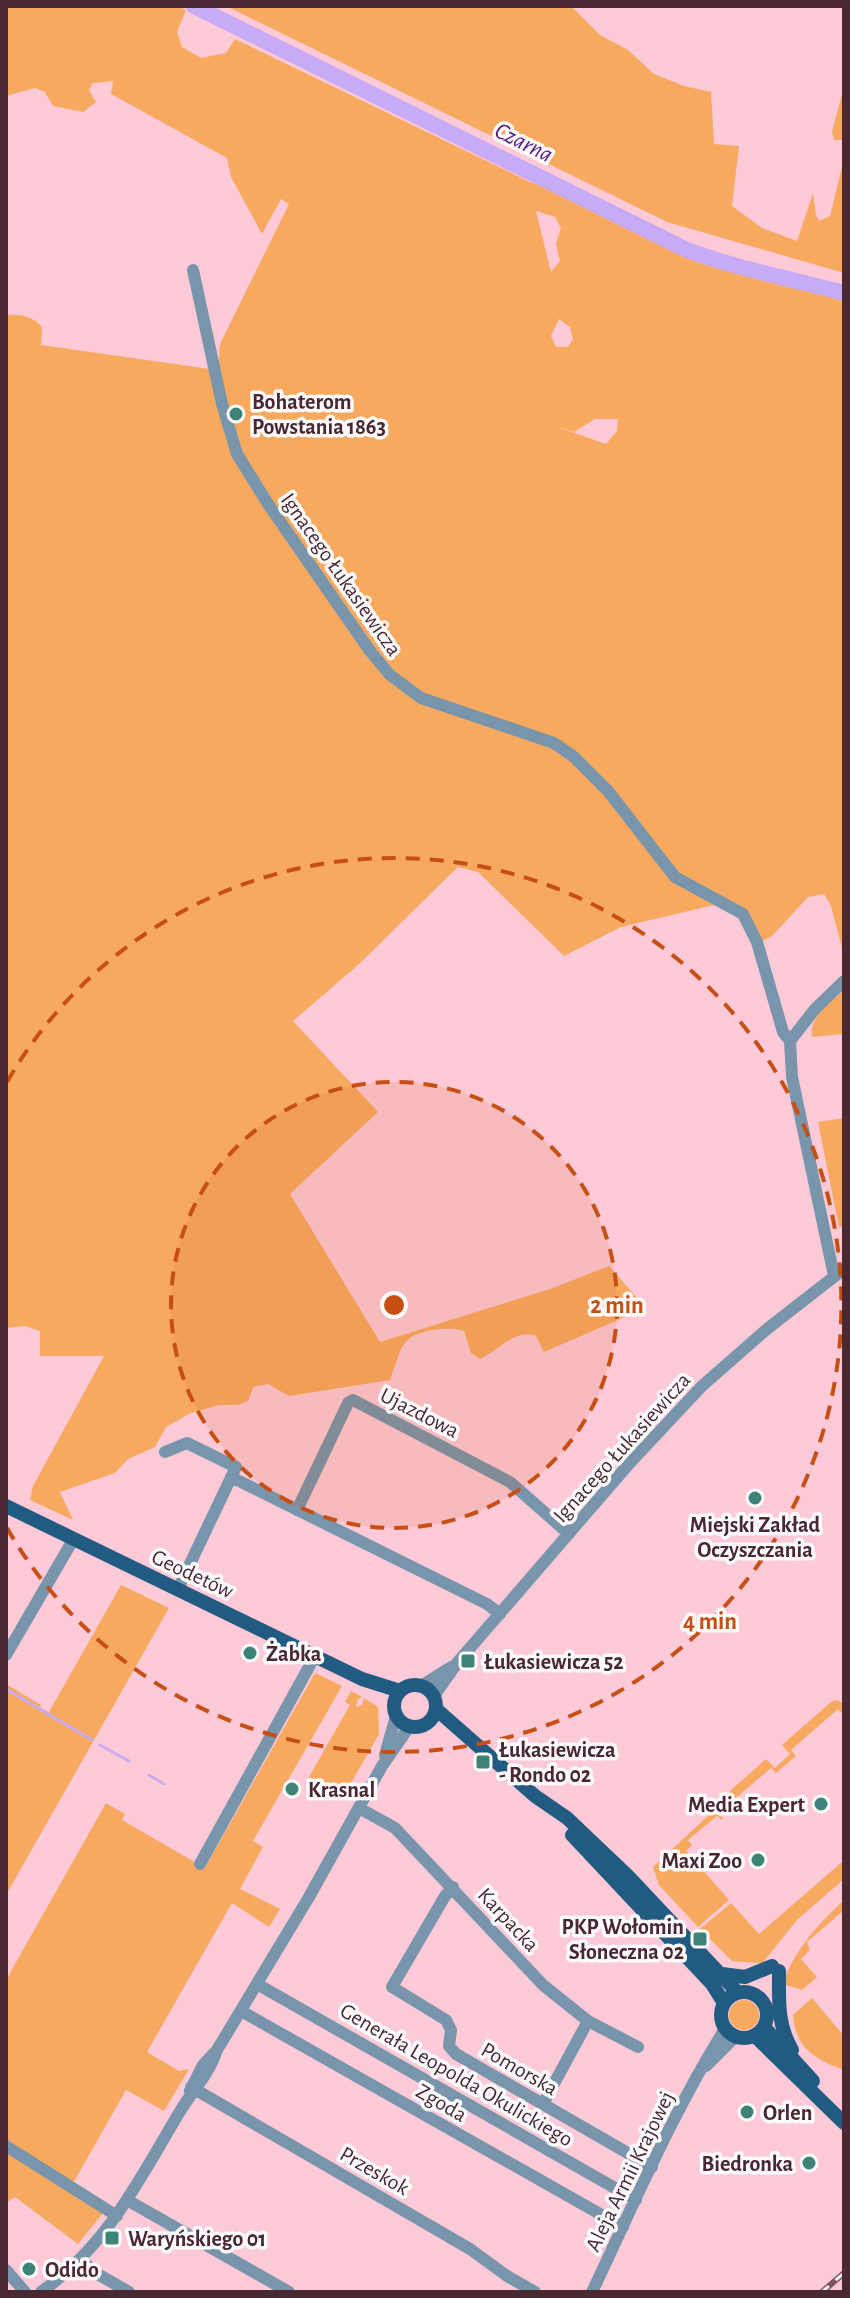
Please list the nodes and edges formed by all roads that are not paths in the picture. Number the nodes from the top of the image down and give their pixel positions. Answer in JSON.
{"nodes":[{"id":1,"x":193,"y":270,"type":"dead end"},
{"id":2,"x":844,"y":981,"type":"edge"},
{"id":3,"x":790,"y":1041,"type":"junction"},
{"id":4,"x":839,"y":1272,"type":"edge"},
{"id":5,"x":165,"y":1452,"type":"dead end"},
{"id":6,"x":231,"y":1477,"type":"junction"},
{"id":7,"x":6,"y":1506,"type":"edge"},
{"id":8,"x":297,"y":1510,"type":"junction"},
{"id":9,"x":569,"y":1534,"type":"junction"},
{"id":10,"x":73,"y":1540,"type":"junction"},
{"id":11,"x":178,"y":1589,"type":"junction"},
{"id":12,"x":500,"y":1614,"type":"junction"},
{"id":13,"x":6,"y":1655,"type":"edge"},
{"id":14,"x":315,"y":1656,"type":"junction"},
{"id":15,"x":457,"y":1663,"type":"junction"},
{"id":16,"x":362,"y":1679,"type":"junction"},
{"id":17,"x":421,"y":1686,"type":"junction"},
{"id":18,"x":400,"y":1691,"type":"junction"},
{"id":19,"x":433,"y":1709,"type":"junction"},
{"id":20,"x":395,"y":1711,"type":"junction"},
{"id":21,"x":409,"y":1727,"type":"junction"},
{"id":22,"x":382,"y":1766,"type":"junction"},
{"id":23,"x":535,"y":1796,"type":"junction"},
{"id":24,"x":359,"y":1808,"type":"junction"},
{"id":25,"x":200,"y":1864,"type":"dead end"},
{"id":26,"x":453,"y":1887,"type":"junction"},
{"id":27,"x":722,"y":1974,"type":"junction"},
{"id":28,"x":257,"y":1984,"type":"junction"},
{"id":29,"x":738,"y":1993,"type":"junction"},
{"id":30,"x":724,"y":2003,"type":"junction"},
{"id":31,"x":241,"y":2011,"type":"junction"},
{"id":32,"x":588,"y":2021,"type":"junction"},
{"id":33,"x":760,"y":2032,"type":"junction"},
{"id":34,"x":730,"y":2033,"type":"junction"},
{"id":35,"x":638,"y":2047,"type":"dead end"},
{"id":36,"x":802,"y":2068,"type":"junction"},
{"id":37,"x":194,"y":2089,"type":"junction"},
{"id":38,"x":543,"y":2104,"type":"junction"},
{"id":39,"x":842,"y":2122,"type":"edge"},
{"id":40,"x":6,"y":2146,"type":"edge"},
{"id":41,"x":652,"y":2167,"type":"junction"},
{"id":42,"x":127,"y":2200,"type":"junction"},
{"id":43,"x":636,"y":2200,"type":"junction"},
{"id":44,"x":117,"y":2216,"type":"junction"},
{"id":45,"x":623,"y":2227,"type":"junction"},
{"id":46,"x":82,"y":2260,"type":"junction"},
{"id":47,"x":6,"y":2270,"type":"edge"},
{"id":48,"x":25,"y":2292,"type":"edge"},
{"id":49,"x":41,"y":2292,"type":"edge"},
{"id":50,"x":129,"y":2292,"type":"edge"},
{"id":51,"x":289,"y":2292,"type":"edge"},
{"id":52,"x":535,"y":2292,"type":"edge"},
{"id":53,"x":592,"y":2292,"type":"edge"}],
"edges":[{"from":1,"to":3,"type":"street","name":"Ignacego Łukasiewicza"},
{"from":2,"to":3,"type":"street"},
{"from":3,"to":4,"type":"street","name":"Ignacego Łukasiewicza"},
{"from":4,"to":9,"type":"street","name":"Ignacego Łukasiewicza"},
{"from":5,"to":6,"type":"street"},
{"from":6,"to":8,"type":"street"},
{"from":6,"to":11,"type":"street"},
{"from":7,"to":10,"type":"main road","name":"Geodetów"},
{"from":8,"to":9,"type":"street","name":"Ujazdowa"},
{"from":8,"to":12,"type":"street"},
{"from":9,"to":12,"type":"street","name":"Ignacego Łukasiewicza"},
{"from":10,"to":11,"type":"main road","name":"Geodetów"},
{"from":10,"to":13,"type":"street"},
{"from":11,"to":14,"type":"main road","name":"Geodetów"},
{"from":12,"to":15,"type":"street","name":"Ignacego Łukasiewicza"},
{"from":14,"to":16,"type":"main road","name":"Geodetów"},
{"from":14,"to":25,"type":"street"},
{"from":15,"to":17,"type":"street","name":"Ignacego Łukasiewicza"},
{"from":15,"to":19,"type":"street","name":"Ignacego Łukasiewicza"},
{"from":16,"to":18,"type":"main road","name":"Geodetów"},
{"from":16,"to":20,"type":"main road","name":"Geodetów"},
{"from":17,"to":18,"type":"main road"},
{"from":17,"to":19,"type":"main road"},
{"from":18,"to":20,"type":"main road"},
{"from":19,"to":21,"type":"main road"},
{"from":19,"to":23,"type":"main road"},
{"from":20,"to":21,"type":"main road"},
{"from":20,"to":22,"type":"street"},
{"from":21,"to":22,"type":"street"},
{"from":22,"to":24,"type":"street"},
{"from":23,"to":27,"type":"main road"},
{"from":23,"to":30,"type":"main road"},
{"from":24,"to":26,"type":"street","name":"Karpacka"},
{"from":24,"to":28,"type":"street"},
{"from":26,"to":32,"type":"street","name":"Karpacka"},
{"from":26,"to":38,"type":"street","name":"Pomorska"},
{"from":27,"to":29,"type":"main road"},
{"from":27,"to":36,"type":"main road"},
{"from":28,"to":31,"type":"street"},
{"from":28,"to":43,"type":"street","name":"Generała Leopolda Okulickiego"},
{"from":29,"to":30,"type":"main road"},
{"from":29,"to":33,"type":"main road"},
{"from":30,"to":34,"type":"main road"},
{"from":31,"to":37,"type":"street"},
{"from":31,"to":45,"type":"street","name":"Zgoda"},
{"from":32,"to":35,"type":"street","name":"Karpacka"},
{"from":32,"to":38,"type":"street"},
{"from":33,"to":34,"type":"main road"},
{"from":33,"to":36,"type":"main road"},
{"from":33,"to":39,"type":"main road"},
{"from":34,"to":41,"type":"street","name":"Aleja Armii Krajowej"},
{"from":36,"to":39,"type":"main road"},
{"from":37,"to":42,"type":"street"},
{"from":37,"to":52,"type":"street","name":"Przeskok"},
{"from":38,"to":41,"type":"street","name":"Pomorska"},
{"from":40,"to":44,"type":"street"},
{"from":41,"to":43,"type":"street","name":"Aleja Armii Krajowej"},
{"from":42,"to":44,"type":"street"},
{"from":42,"to":51,"type":"street"},
{"from":43,"to":45,"type":"street","name":"Aleja Armii Krajowej"},
{"from":44,"to":46,"type":"street"},
{"from":45,"to":53,"type":"street","name":"Aleja Armii Krajowej"},
{"from":46,"to":49,"type":"street"},
{"from":46,"to":50,"type":"street"},
{"from":47,"to":48,"type":"street"}]}
